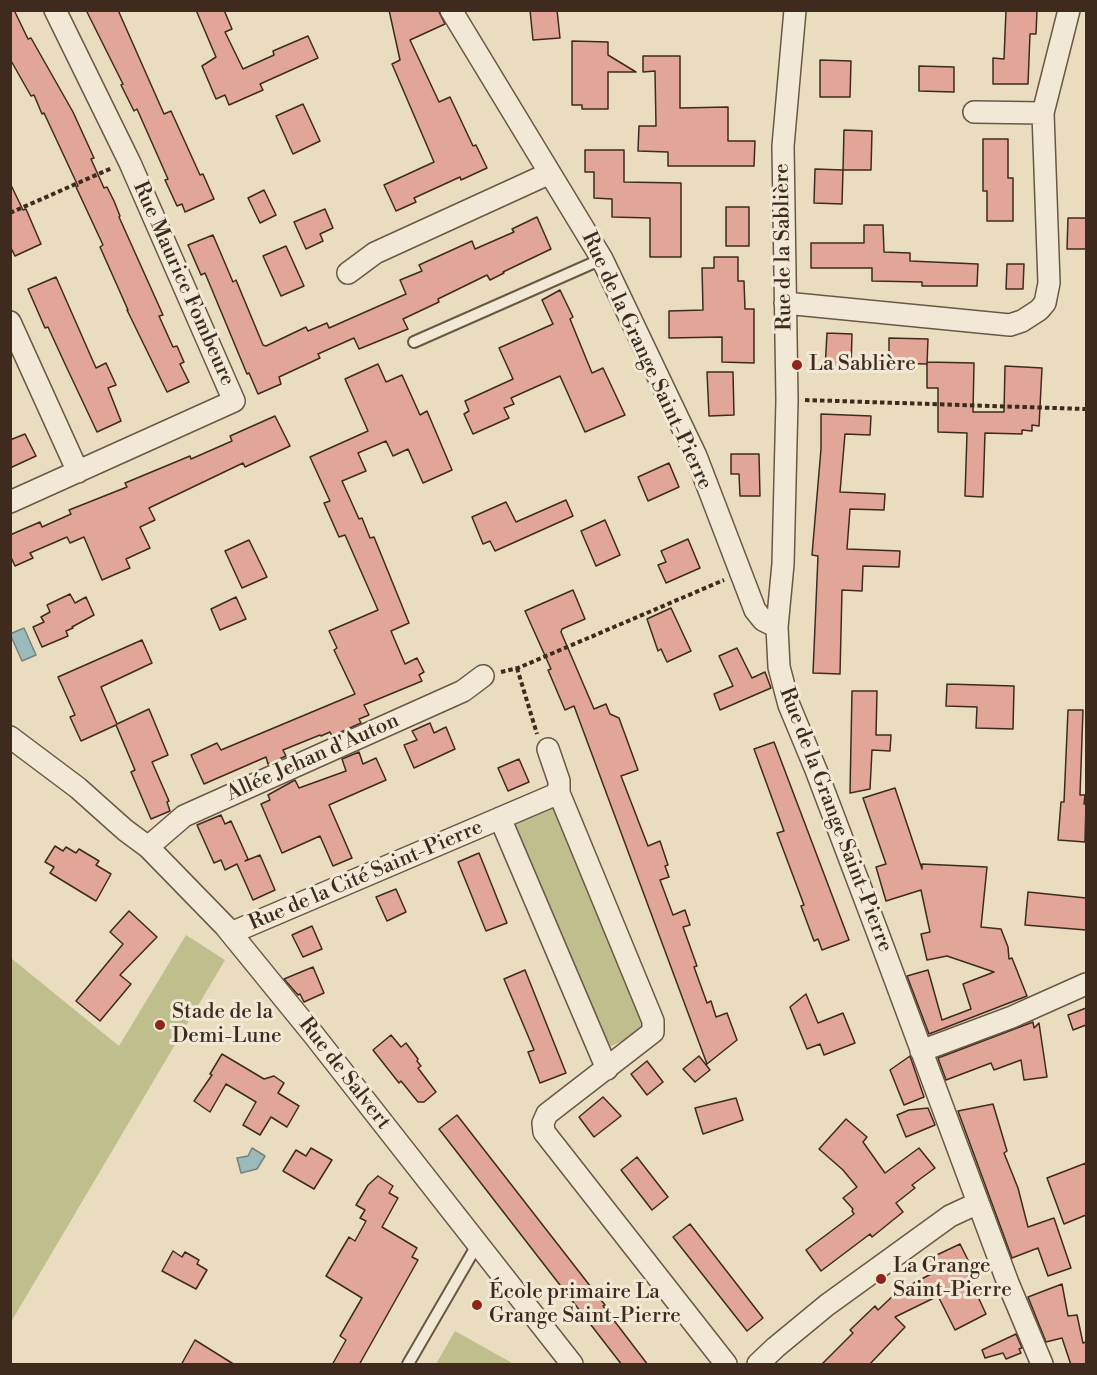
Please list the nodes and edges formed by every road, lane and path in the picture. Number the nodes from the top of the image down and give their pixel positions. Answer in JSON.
{"nodes":[{"id":1,"x":55,"y":10,"type":"edge"},
{"id":2,"x":451,"y":10,"type":"edge"},
{"id":3,"x":795,"y":10,"type":"edge"},
{"id":4,"x":1069,"y":10,"type":"edge"},
{"id":5,"x":974,"y":112,"type":"dead end"},
{"id":6,"x":1043,"y":112,"type":"junction"},
{"id":7,"x":130,"y":163,"type":"junction"},
{"id":8,"x":550,"y":173,"type":"junction"},
{"id":9,"x":10,"y":213,"type":"edge"},
{"id":10,"x":602,"y":259,"type":"junction"},
{"id":11,"x":348,"y":273,"type":"dead end"},
{"id":12,"x":784,"y":303,"type":"junction"},
{"id":13,"x":10,"y":322,"type":"edge"},
{"id":14,"x":414,"y":342,"type":"dead end"},
{"id":15,"x":787,"y":400,"type":"junction"},
{"id":16,"x":1086,"y":409,"type":"edge"},
{"id":17,"x":78,"y":472,"type":"junction"},
{"id":18,"x":10,"y":502,"type":"edge"},
{"id":19,"x":739,"y":573,"type":"junction"},
{"id":20,"x":777,"y":627,"type":"junction"},
{"id":21,"x":517,"y":668,"type":"junction"},
{"id":22,"x":483,"y":676,"type":"joint"},
{"id":23,"x":10,"y":737,"type":"edge"},
{"id":24,"x":548,"y":749,"type":"joint"},
{"id":25,"x":560,"y":794,"type":"junction"},
{"id":26,"x":500,"y":818,"type":"junction"},
{"id":27,"x":148,"y":847,"type":"junction"},
{"id":28,"x":231,"y":933,"type":"junction"},
{"id":29,"x":1086,"y":984,"type":"edge"},
{"id":30,"x":921,"y":1052,"type":"junction"},
{"id":31,"x":607,"y":1069,"type":"junction"},
{"id":32,"x":978,"y":1203,"type":"junction"},
{"id":33,"x":477,"y":1245,"type":"junction"},
{"id":34,"x":408,"y":1365,"type":"edge"},
{"id":35,"x":572,"y":1365,"type":"edge"},
{"id":36,"x":726,"y":1365,"type":"edge"},
{"id":37,"x":758,"y":1365,"type":"edge"},
{"id":38,"x":1042,"y":1365,"type":"edge"}],
"edges":[{"from":1,"to":7,"type":"street","name":"Rue Maurice Fombeure"},
{"from":2,"to":8,"type":"street","name":"Rue de la Grange Saint-Pierre"},
{"from":3,"to":12,"type":"street","name":"Rue de la Sablière"},
{"from":4,"to":6,"type":"street"},
{"from":5,"to":6,"type":"street"},
{"from":6,"to":12,"type":"street"},
{"from":7,"to":9,"type":"path"},
{"from":7,"to":17,"type":"street","name":"Rue Maurice Fombeure"},
{"from":8,"to":10,"type":"street","name":"Rue de la Grange Saint-Pierre"},
{"from":8,"to":11,"type":"street"},
{"from":10,"to":14,"type":"lane"},
{"from":10,"to":19,"type":"street","name":"Rue de la Grange Saint-Pierre"},
{"from":12,"to":15,"type":"street","name":"Rue de la Sablière"},
{"from":13,"to":17,"type":"street"},
{"from":15,"to":16,"type":"path"},
{"from":15,"to":20,"type":"street","name":"Rue de la Sablière"},
{"from":17,"to":18,"type":"street","name":"Rue Maurice Fombeure"},
{"from":19,"to":20,"type":"street","name":"Rue de la Grange Saint-Pierre"},
{"from":19,"to":21,"type":"path"},
{"from":20,"to":30,"type":"street","name":"Rue de la Grange Saint-Pierre"},
{"from":21,"to":22,"type":"path"},
{"from":21,"to":24,"type":"path"},
{"from":22,"to":27,"type":"street","name":"Allée Jehan d'Auton"},
{"from":23,"to":27,"type":"street","name":"Rue de Salvert"},
{"from":24,"to":25,"type":"street"},
{"from":25,"to":26,"type":"street","name":"Rue de la Cité Saint-Pierre"},
{"from":25,"to":31,"type":"street"},
{"from":26,"to":28,"type":"street","name":"Rue de la Cité Saint-Pierre"},
{"from":26,"to":31,"type":"street","name":"Rue de la Cité Saint-Pierre"},
{"from":27,"to":28,"type":"street","name":"Rue de Salvert"},
{"from":28,"to":33,"type":"street","name":"Rue de Salvert"},
{"from":29,"to":30,"type":"street"},
{"from":30,"to":32,"type":"street","name":"Rue de la Grange Saint-Pierre"},
{"from":31,"to":36,"type":"street"},
{"from":32,"to":37,"type":"street"},
{"from":32,"to":38,"type":"street","name":"Rue de la Grange Saint-Pierre"},
{"from":33,"to":34,"type":"lane"},
{"from":33,"to":35,"type":"street","name":"Rue de Salvert"}]}
